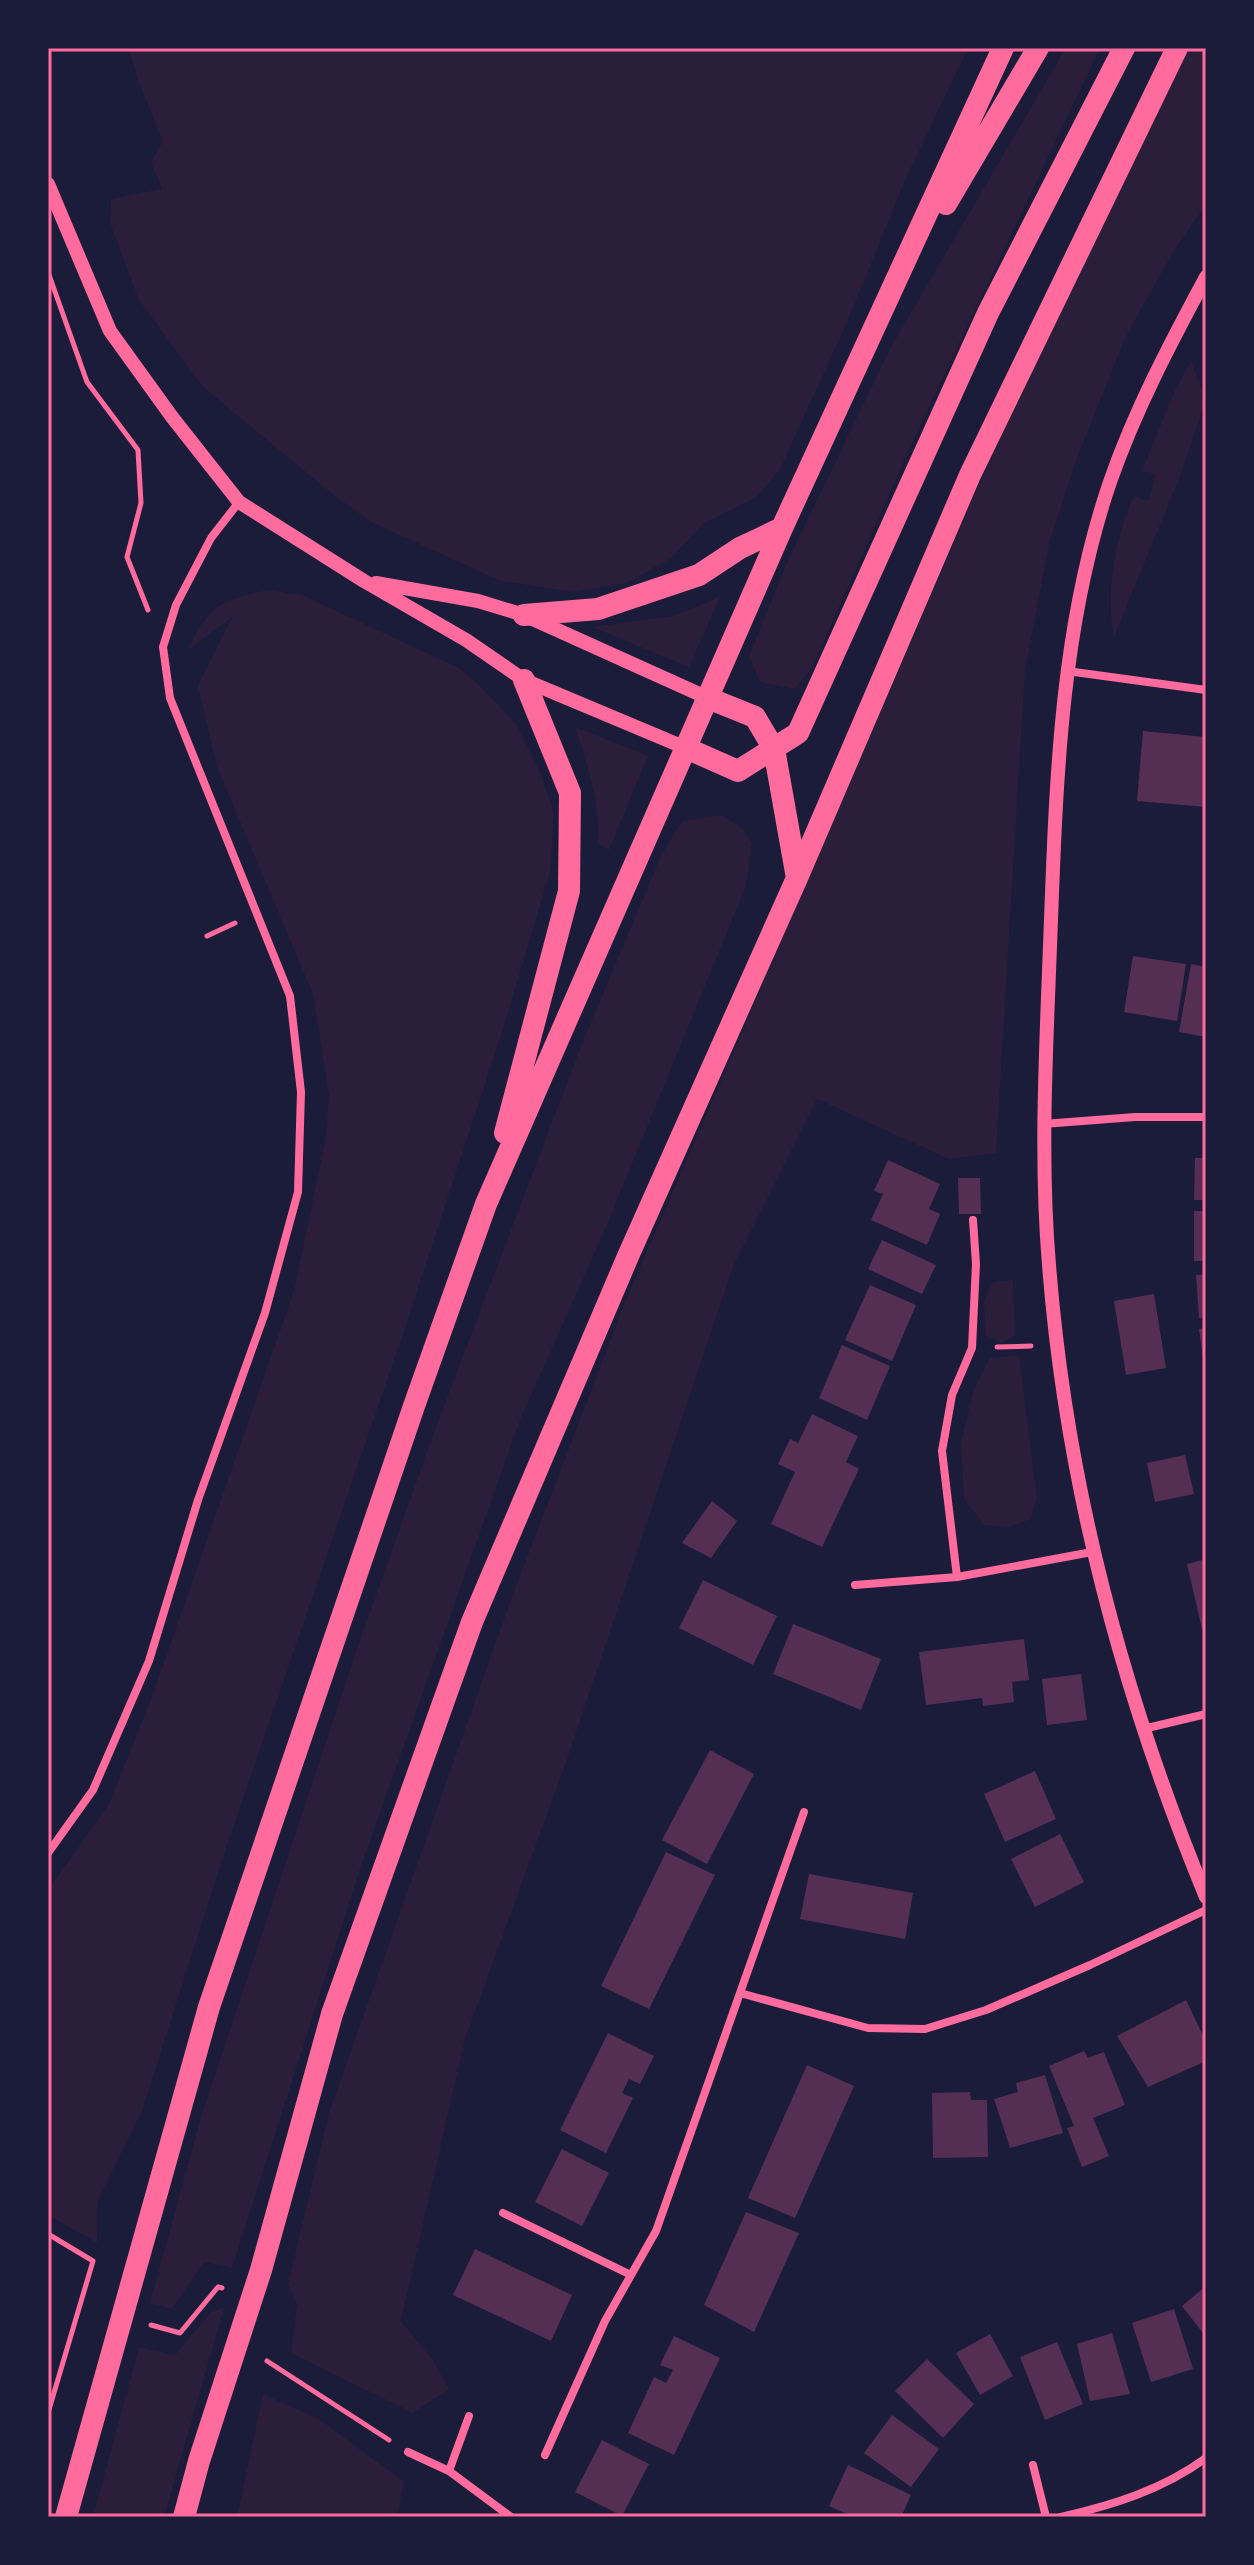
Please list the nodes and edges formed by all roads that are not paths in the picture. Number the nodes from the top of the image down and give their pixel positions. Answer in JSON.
{"nodes":[{"id":1,"x":1003,"y":48,"type":"edge"},
{"id":2,"x":1038,"y":48,"type":"edge"},
{"id":3,"x":1124,"y":48,"type":"edge"},
{"id":4,"x":1177,"y":48,"type":"edge"},
{"id":5,"x":48,"y":184,"type":"edge"},
{"id":6,"x":1206,"y":277,"type":"edge"},
{"id":7,"x":873,"y":334,"type":"junction"},
{"id":8,"x":239,"y":502,"type":"junction"},
{"id":9,"x":782,"y":528,"type":"junction"},
{"id":10,"x":364,"y":581,"type":"junction"},
{"id":11,"x":524,"y":615,"type":"junction"},
{"id":12,"x":1067,"y":671,"type":"junction"},
{"id":13,"x":524,"y":680,"type":"junction"},
{"id":14,"x":1206,"y":690,"type":"edge"},
{"id":15,"x":708,"y":698,"type":"junction"},
{"id":16,"x":686,"y":748,"type":"junction"},
{"id":17,"x":774,"y":749,"type":"junction"},
{"id":18,"x":797,"y":878,"type":"junction"},
{"id":19,"x":1206,"y":1117,"type":"edge"},
{"id":20,"x":1043,"y":1124,"type":"junction"},
{"id":21,"x":486,"y":1204,"type":"junction"},
{"id":22,"x":973,"y":1220,"type":"dead end"},
{"id":23,"x":1092,"y":1552,"type":"junction"},
{"id":24,"x":957,"y":1577,"type":"junction"},
{"id":25,"x":855,"y":1585,"type":"dead end"},
{"id":26,"x":1206,"y":1714,"type":"edge"},
{"id":27,"x":1143,"y":1729,"type":"junction"},
{"id":28,"x":804,"y":1812,"type":"dead end"},
{"id":29,"x":48,"y":1853,"type":"edge"},
{"id":30,"x":1206,"y":1897,"type":"edge"},
{"id":31,"x":1206,"y":1910,"type":"edge"},
{"id":32,"x":740,"y":1993,"type":"junction"},
{"id":33,"x":503,"y":2213,"type":"dead end"},
{"id":34,"x":631,"y":2275,"type":"junction"},
{"id":35,"x":469,"y":2416,"type":"dead end"},
{"id":36,"x":408,"y":2452,"type":"road end"},
{"id":37,"x":545,"y":2455,"type":"dead end"},
{"id":38,"x":1206,"y":2458,"type":"edge"},
{"id":39,"x":1033,"y":2465,"type":"dead end"},
{"id":40,"x":449,"y":2471,"type":"junction"},
{"id":41,"x":66,"y":2517,"type":"edge"},
{"id":42,"x":184,"y":2517,"type":"edge"},
{"id":43,"x":511,"y":2517,"type":"edge"},
{"id":44,"x":1046,"y":2517,"type":"edge"},
{"id":45,"x":1061,"y":2517,"type":"edge"}],
"edges":[{"from":1,"to":7,"type":"highway"},
{"from":2,"to":7,"type":"highway"},
{"from":3,"to":17,"type":"highway"},
{"from":4,"to":18,"type":"highway"},
{"from":5,"to":8,"type":"street"},
{"from":6,"to":12,"type":"street"},
{"from":7,"to":9,"type":"highway"},
{"from":8,"to":10,"type":"street"},
{"from":8,"to":29,"type":"street"},
{"from":9,"to":11,"type":"highway"},
{"from":9,"to":15,"type":"highway"},
{"from":10,"to":11,"type":"street"},
{"from":10,"to":13,"type":"street"},
{"from":11,"to":15,"type":"street"},
{"from":12,"to":14,"type":"street"},
{"from":12,"to":20,"type":"street"},
{"from":13,"to":16,"type":"street"},
{"from":13,"to":21,"type":"highway"},
{"from":15,"to":16,"type":"highway"},
{"from":15,"to":17,"type":"highway"},
{"from":16,"to":17,"type":"highway"},
{"from":16,"to":21,"type":"highway"},
{"from":17,"to":18,"type":"highway"},
{"from":18,"to":42,"type":"highway"},
{"from":19,"to":20,"type":"street"},
{"from":20,"to":23,"type":"street"},
{"from":21,"to":41,"type":"highway"},
{"from":22,"to":24,"type":"street"},
{"from":23,"to":24,"type":"street"},
{"from":23,"to":27,"type":"street"},
{"from":24,"to":25,"type":"street"},
{"from":26,"to":27,"type":"street"},
{"from":27,"to":30,"type":"street"},
{"from":28,"to":32,"type":"street"},
{"from":31,"to":32,"type":"street"},
{"from":32,"to":34,"type":"street"},
{"from":33,"to":34,"type":"street"},
{"from":34,"to":37,"type":"street"},
{"from":35,"to":40,"type":"street"},
{"from":36,"to":40,"type":"street"},
{"from":38,"to":45,"type":"street"},
{"from":39,"to":44,"type":"street"},
{"from":40,"to":43,"type":"street"}]}
